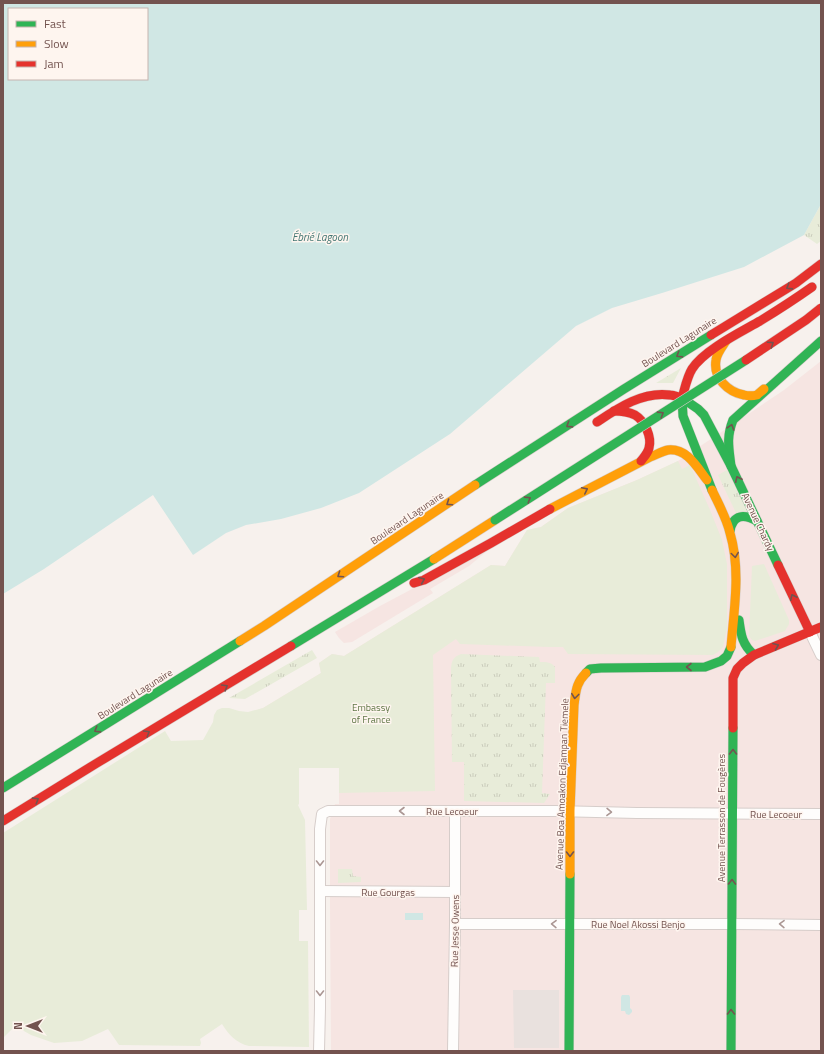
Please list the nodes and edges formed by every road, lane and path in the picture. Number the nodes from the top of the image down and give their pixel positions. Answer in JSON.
{"nodes":[{"id":1,"x":821,"y":264,"type":"edge"},
{"id":2,"x":821,"y":280,"type":"edge"},
{"id":3,"x":821,"y":308,"type":"edge"},
{"id":4,"x":726,"y":341,"type":"junction"},
{"id":5,"x":821,"y":341,"type":"edge"},
{"id":6,"x":775,"y":382,"type":"junction"},
{"id":7,"x":682,"y":398,"type":"junction"},
{"id":8,"x":614,"y":411,"type":"junction"},
{"id":9,"x":590,"y":427,"type":"dead end"},
{"id":10,"x":533,"y":458,"type":"dead end"},
{"id":11,"x":641,"y":461,"type":"junction"},
{"id":12,"x":731,"y":466,"type":"junction"},
{"id":13,"x":707,"y":480,"type":"junction"},
{"id":14,"x":481,"y":481,"type":"junction"},
{"id":15,"x":757,"y":521,"type":"junction"},
{"id":16,"x":730,"y":531,"type":"junction"},
{"id":17,"x":385,"y":590,"type":"junction"},
{"id":18,"x":736,"y":595,"type":"junction"},
{"id":19,"x":821,"y":627,"type":"edge"},
{"id":20,"x":810,"y":632,"type":"junction"},
{"id":21,"x":754,"y":655,"type":"junction"},
{"id":22,"x":821,"y":655,"type":"edge"},
{"id":23,"x":705,"y":667,"type":"junction"},
{"id":24,"x":733,"y":678,"type":"junction"},
{"id":25,"x":3,"y":788,"type":"edge"},
{"id":26,"x":455,"y":811,"type":"junction"},
{"id":27,"x":570,"y":811,"type":"junction"},
{"id":28,"x":733,"y":814,"type":"junction"},
{"id":29,"x":821,"y":814,"type":"edge"},
{"id":30,"x":3,"y":821,"type":"edge"},
{"id":31,"x":320,"y":891,"type":"junction"},
{"id":32,"x":455,"y":892,"type":"junction"},
{"id":33,"x":455,"y":924,"type":"junction"},
{"id":34,"x":570,"y":924,"type":"junction"},
{"id":35,"x":731,"y":924,"type":"junction"},
{"id":36,"x":821,"y":925,"type":"edge"},
{"id":37,"x":319,"y":1051,"type":"edge"},
{"id":38,"x":453,"y":1051,"type":"edge"},
{"id":39,"x":569,"y":1051,"type":"edge"},
{"id":40,"x":731,"y":1051,"type":"edge"}],
"edges":[{"from":1,"to":14,"type":"main road","name":"Boulevard Lagunaire","one_way":true},
{"from":2,"to":4,"type":"main road"},
{"from":17,"to":3,"type":"main road","one_way":true,"bridge":true},
{"from":4,"to":6,"type":"main road"},
{"from":4,"to":7,"type":"main road"},
{"from":5,"to":6,"type":"main road"},
{"from":12,"to":6,"type":"main road","one_way":true},
{"from":7,"to":8,"type":"main road"},
{"from":7,"to":12,"type":"main road","name":"Avenue Chardy"},
{"from":7,"to":13,"type":"main road","name":"Avenue Boa Amoakon Edjampan Tiemele"},
{"from":8,"to":9,"type":"main road"},
{"from":8,"to":11,"type":"main road"},
{"from":10,"to":14,"type":"main road"},
{"from":11,"to":13,"type":"main road"},
{"from":17,"to":11,"type":"main road","one_way":true},
{"from":15,"to":12,"type":"main road","name":"Avenue Chardy","one_way":true},
{"from":13,"to":16,"type":"main road","name":"Avenue Boa Amoakon Edjampan Tiemele"},
{"from":14,"to":25,"type":"main road","name":"Boulevard Lagunaire","one_way":true},
{"from":15,"to":16,"type":"main road"},
{"from":20,"to":15,"type":"main road","name":"Avenue Chardy","one_way":true},
{"from":16,"to":18,"type":"main road","name":"Avenue Boa Amoakon Edjampan Tiemele","one_way":true},
{"from":30,"to":17,"type":"main road","one_way":true},
{"from":18,"to":21,"type":"main road"},
{"from":18,"to":23,"type":"main road","name":"Avenue Boa Amoakon Edjampan Tiemele"},
{"from":19,"to":20,"type":"main road"},
{"from":21,"to":20,"type":"main road","one_way":true},
{"from":20,"to":22,"type":"street","name":"Avenue Chardy"},
{"from":21,"to":24,"type":"main road"},
{"from":23,"to":24,"type":"main road"},
{"from":23,"to":27,"type":"main road","name":"Avenue Boa Amoakon Edjampan Tiemele","one_way":true},
{"from":28,"to":24,"type":"main road","name":"Avenue Terrasson de Fougères","one_way":true},
{"from":26,"to":27,"type":"street","name":"Rue Lecoeur"},
{"from":26,"to":31,"type":"street","name":"Rue Lecoeur","one_way":true},
{"from":26,"to":32,"type":"street","name":"Rue Jesse Owens"},
{"from":27,"to":28,"type":"street","name":"Rue Lecoeur","one_way":true},
{"from":27,"to":34,"type":"main road","name":"Avenue Boa Amoakon Edjampan Tiemele","one_way":true},
{"from":28,"to":29,"type":"street","name":"Rue Lecoeur"},
{"from":35,"to":28,"type":"main road","name":"Avenue Terrasson de Fougères","one_way":true},
{"from":31,"to":32,"type":"street","name":"Rue Gourgas"},
{"from":31,"to":37,"type":"street","name":"Rue Lecoeur","one_way":true},
{"from":32,"to":33,"type":"street","name":"Rue Jesse Owens"},
{"from":34,"to":33,"type":"street","name":"Rue Noel Akossi Benjo","one_way":true},
{"from":33,"to":38,"type":"street","name":"Rue Jesse Owens"},
{"from":34,"to":35,"type":"street","name":"Rue Noel Akossi Benjo"},
{"from":34,"to":39,"type":"main road","name":"Avenue Boa Amoakon Edjampan Tiemele"},
{"from":36,"to":35,"type":"street","name":"Rue Noel Akossi Benjo","one_way":true},
{"from":40,"to":35,"type":"main road","name":"Avenue Terrasson de Fougères","one_way":true}]}
